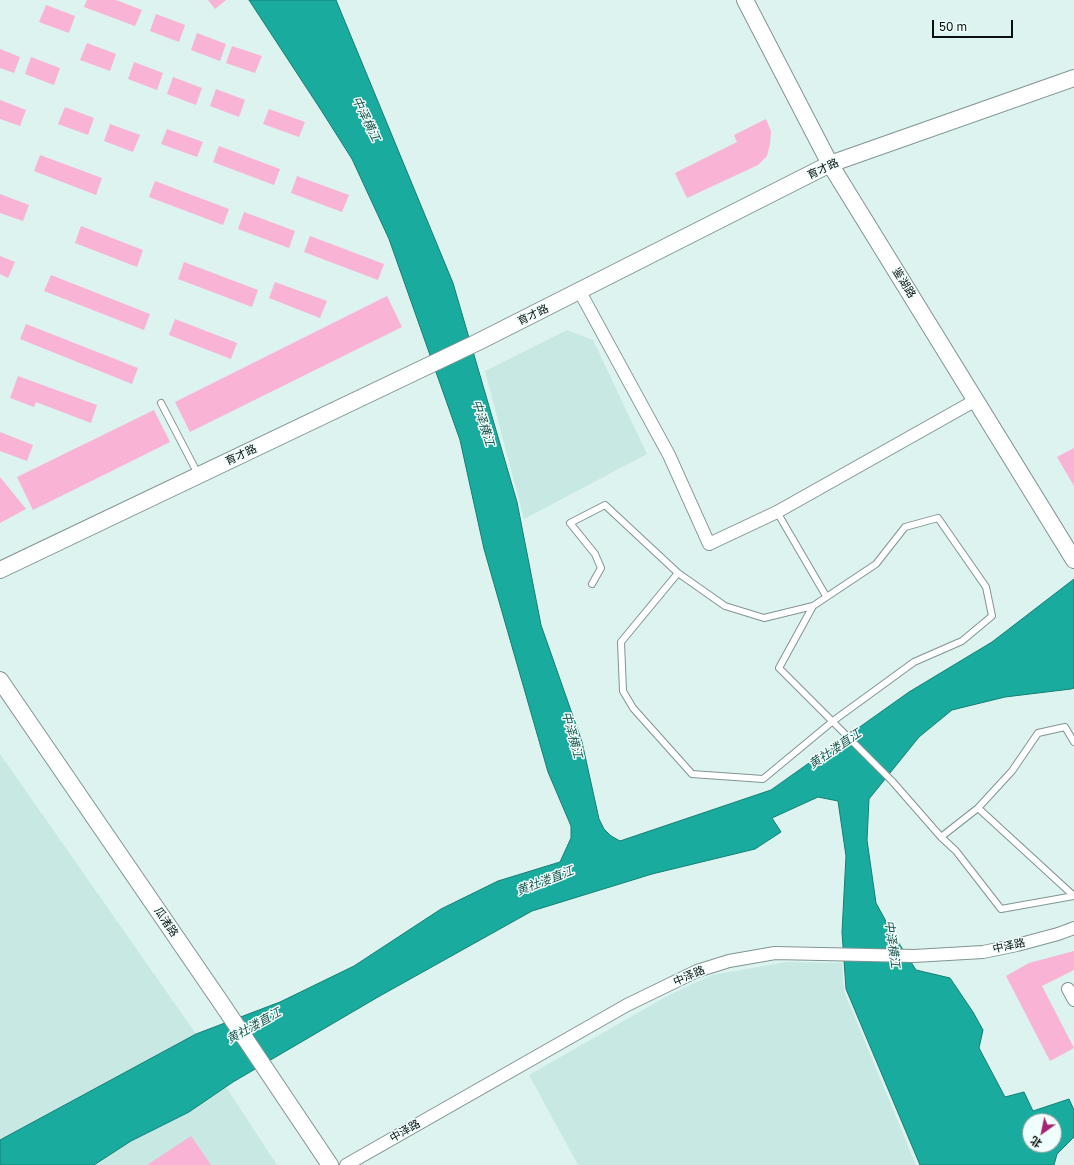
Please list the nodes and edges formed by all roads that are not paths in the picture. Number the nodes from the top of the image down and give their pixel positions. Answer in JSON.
{"nodes":[{"id":1,"x":745,"y":0,"type":"edge"},
{"id":2,"x":1074,"y":78,"type":"edge"},
{"id":3,"x":830,"y":164,"type":"junction"},
{"id":4,"x":580,"y":292,"type":"junction"},
{"id":5,"x":976,"y":400,"type":"junction"},
{"id":6,"x":161,"y":403,"type":"dead end"},
{"id":7,"x":199,"y":476,"type":"junction"},
{"id":8,"x":777,"y":512,"type":"junction"},
{"id":9,"x":1074,"y":560,"type":"edge"},
{"id":10,"x":0,"y":570,"type":"edge"},
{"id":11,"x":678,"y":573,"type":"junction"},
{"id":12,"x":592,"y":584,"type":"dead end"},
{"id":13,"x":826,"y":596,"type":"junction"},
{"id":14,"x":813,"y":606,"type":"junction"},
{"id":15,"x":0,"y":680,"type":"edge"},
{"id":16,"x":833,"y":721,"type":"junction"},
{"id":17,"x":1074,"y":742,"type":"edge"},
{"id":18,"x":978,"y":808,"type":"junction"},
{"id":19,"x":941,"y":837,"type":"junction"},
{"id":20,"x":1074,"y":928,"type":"edge"},
{"id":21,"x":1068,"y":989,"type":"dead end"},
{"id":22,"x":1074,"y":1000,"type":"edge"},
{"id":23,"x":330,"y":1165,"type":"edge"},
{"id":24,"x":346,"y":1165,"type":"edge"}],
"edges":[{"from":1,"to":3,"type":"street","name":"鉴湖路"},
{"from":2,"to":3,"type":"street","name":"育才路"},
{"from":3,"to":4,"type":"street","name":"育才路"},
{"from":3,"to":5,"type":"street","name":"鉴湖路"},
{"from":4,"to":7,"type":"street","name":"育才路"},
{"from":4,"to":8,"type":"street"},
{"from":5,"to":8,"type":"street"},
{"from":5,"to":9,"type":"street","name":"鉴湖路"},
{"from":6,"to":7,"type":"lane"},
{"from":7,"to":10,"type":"street","name":"育才路"},
{"from":8,"to":13,"type":"lane"},
{"from":11,"to":12,"type":"lane"},
{"from":11,"to":14,"type":"lane"},
{"from":11,"to":16,"type":"lane"},
{"from":13,"to":14,"type":"lane"},
{"from":13,"to":16,"type":"lane"},
{"from":14,"to":16,"type":"lane"},
{"from":15,"to":23,"type":"street","name":"瓜渚路"},
{"from":16,"to":19,"type":"lane"},
{"from":17,"to":18,"type":"lane"},
{"from":18,"to":19,"type":"lane"},
{"from":18,"to":19,"type":"lane"},
{"from":20,"to":24,"type":"street","name":"中泽路"},
{"from":21,"to":22,"type":"street"}]}
